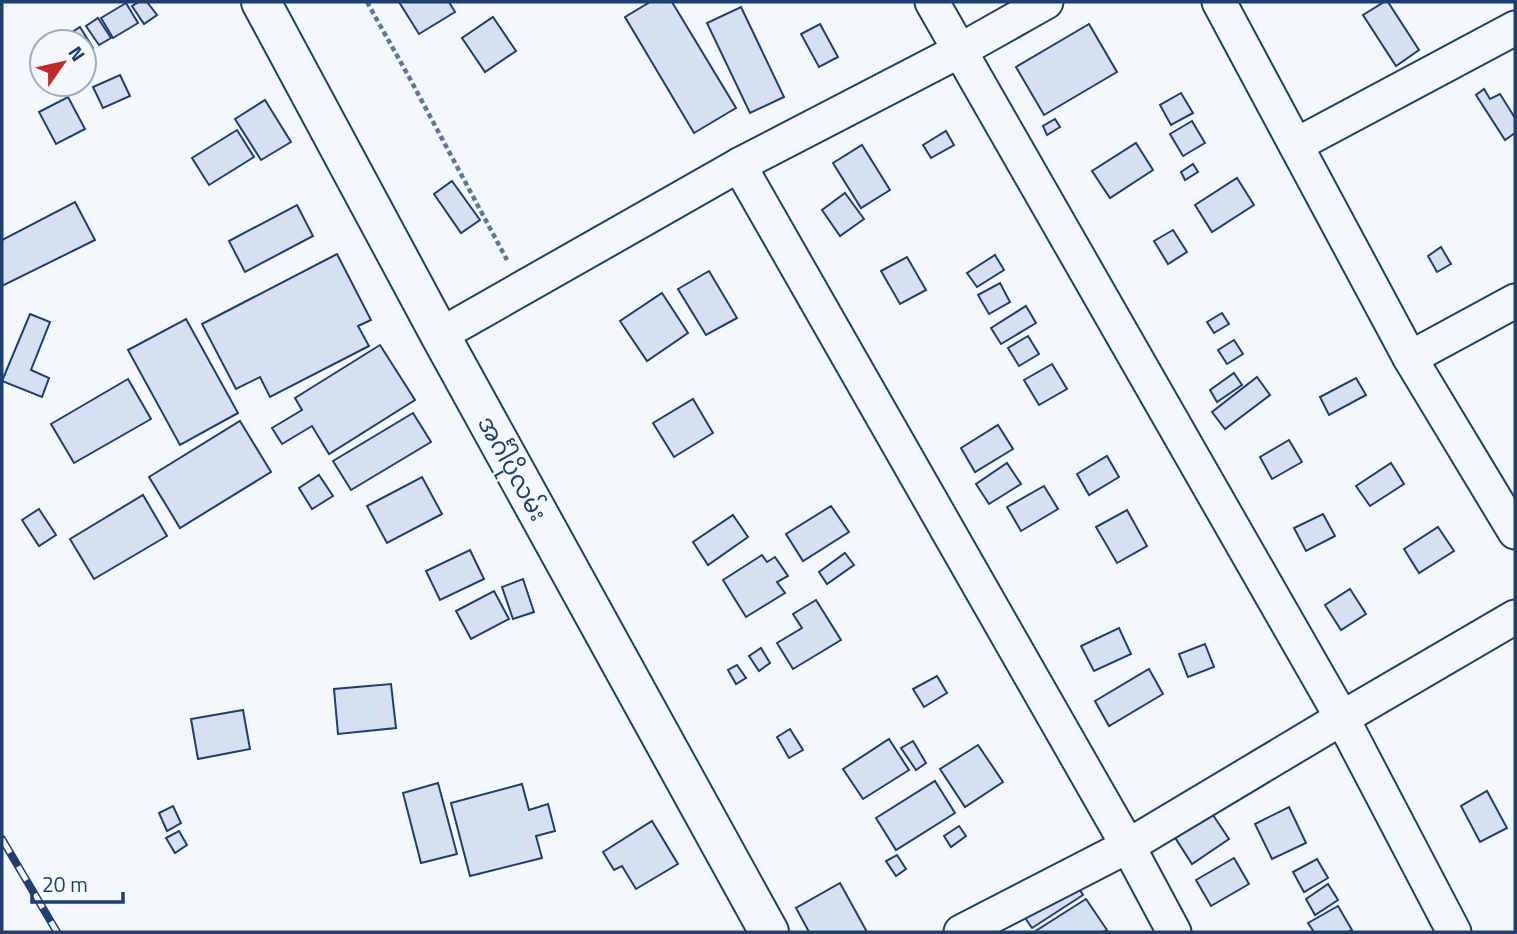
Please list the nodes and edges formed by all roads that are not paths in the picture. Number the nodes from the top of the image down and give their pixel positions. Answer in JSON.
{"nodes":[{"id":1,"x":261,"y":2,"type":"edge"},
{"id":2,"x":932,"y":2,"type":"edge"},
{"id":3,"x":1046,"y":2,"type":"edge"},
{"id":4,"x":1219,"y":2,"type":"edge"},
{"id":5,"x":1515,"y":28,"type":"edge"},
{"id":6,"x":958,"y":51,"type":"junction"},
{"id":7,"x":1296,"y":145,"type":"junction"},
{"id":8,"x":738,"y":165,"type":"junction"},
{"id":9,"x":1515,"y":301,"type":"edge"},
{"id":10,"x":440,"y":335,"type":"junction"},
{"id":11,"x":1410,"y":358,"type":"junction"},
{"id":12,"x":1515,"y":532,"type":"edge"},
{"id":13,"x":1515,"y":617,"type":"edge"},
{"id":14,"x":1342,"y":718,"type":"junction"},
{"id":15,"x":1128,"y":846,"type":"junction"},
{"id":16,"x":769,"y":932,"type":"edge"},
{"id":17,"x":961,"y":932,"type":"edge"},
{"id":18,"x":1174,"y":932,"type":"edge"},
{"id":19,"x":1454,"y":932,"type":"edge"}],
"edges":[{"from":1,"to":10,"type":"main road","name":"အင်္ဂါပိုလမ်း"},
{"from":2,"to":6,"type":"street"},
{"from":3,"to":6,"type":"street"},
{"from":4,"to":7,"type":"street"},
{"from":5,"to":7,"type":"street"},
{"from":6,"to":8,"type":"street"},
{"from":6,"to":14,"type":"street"},
{"from":7,"to":11,"type":"street"},
{"from":8,"to":10,"type":"street"},
{"from":8,"to":15,"type":"street"},
{"from":9,"to":11,"type":"street"},
{"from":10,"to":16,"type":"main road","name":"အင်္ဂါပိုလမ်း"},
{"from":11,"to":12,"type":"street"},
{"from":13,"to":14,"type":"street"},
{"from":14,"to":15,"type":"street"},
{"from":14,"to":19,"type":"street"},
{"from":15,"to":17,"type":"street"},
{"from":15,"to":18,"type":"street"}]}
